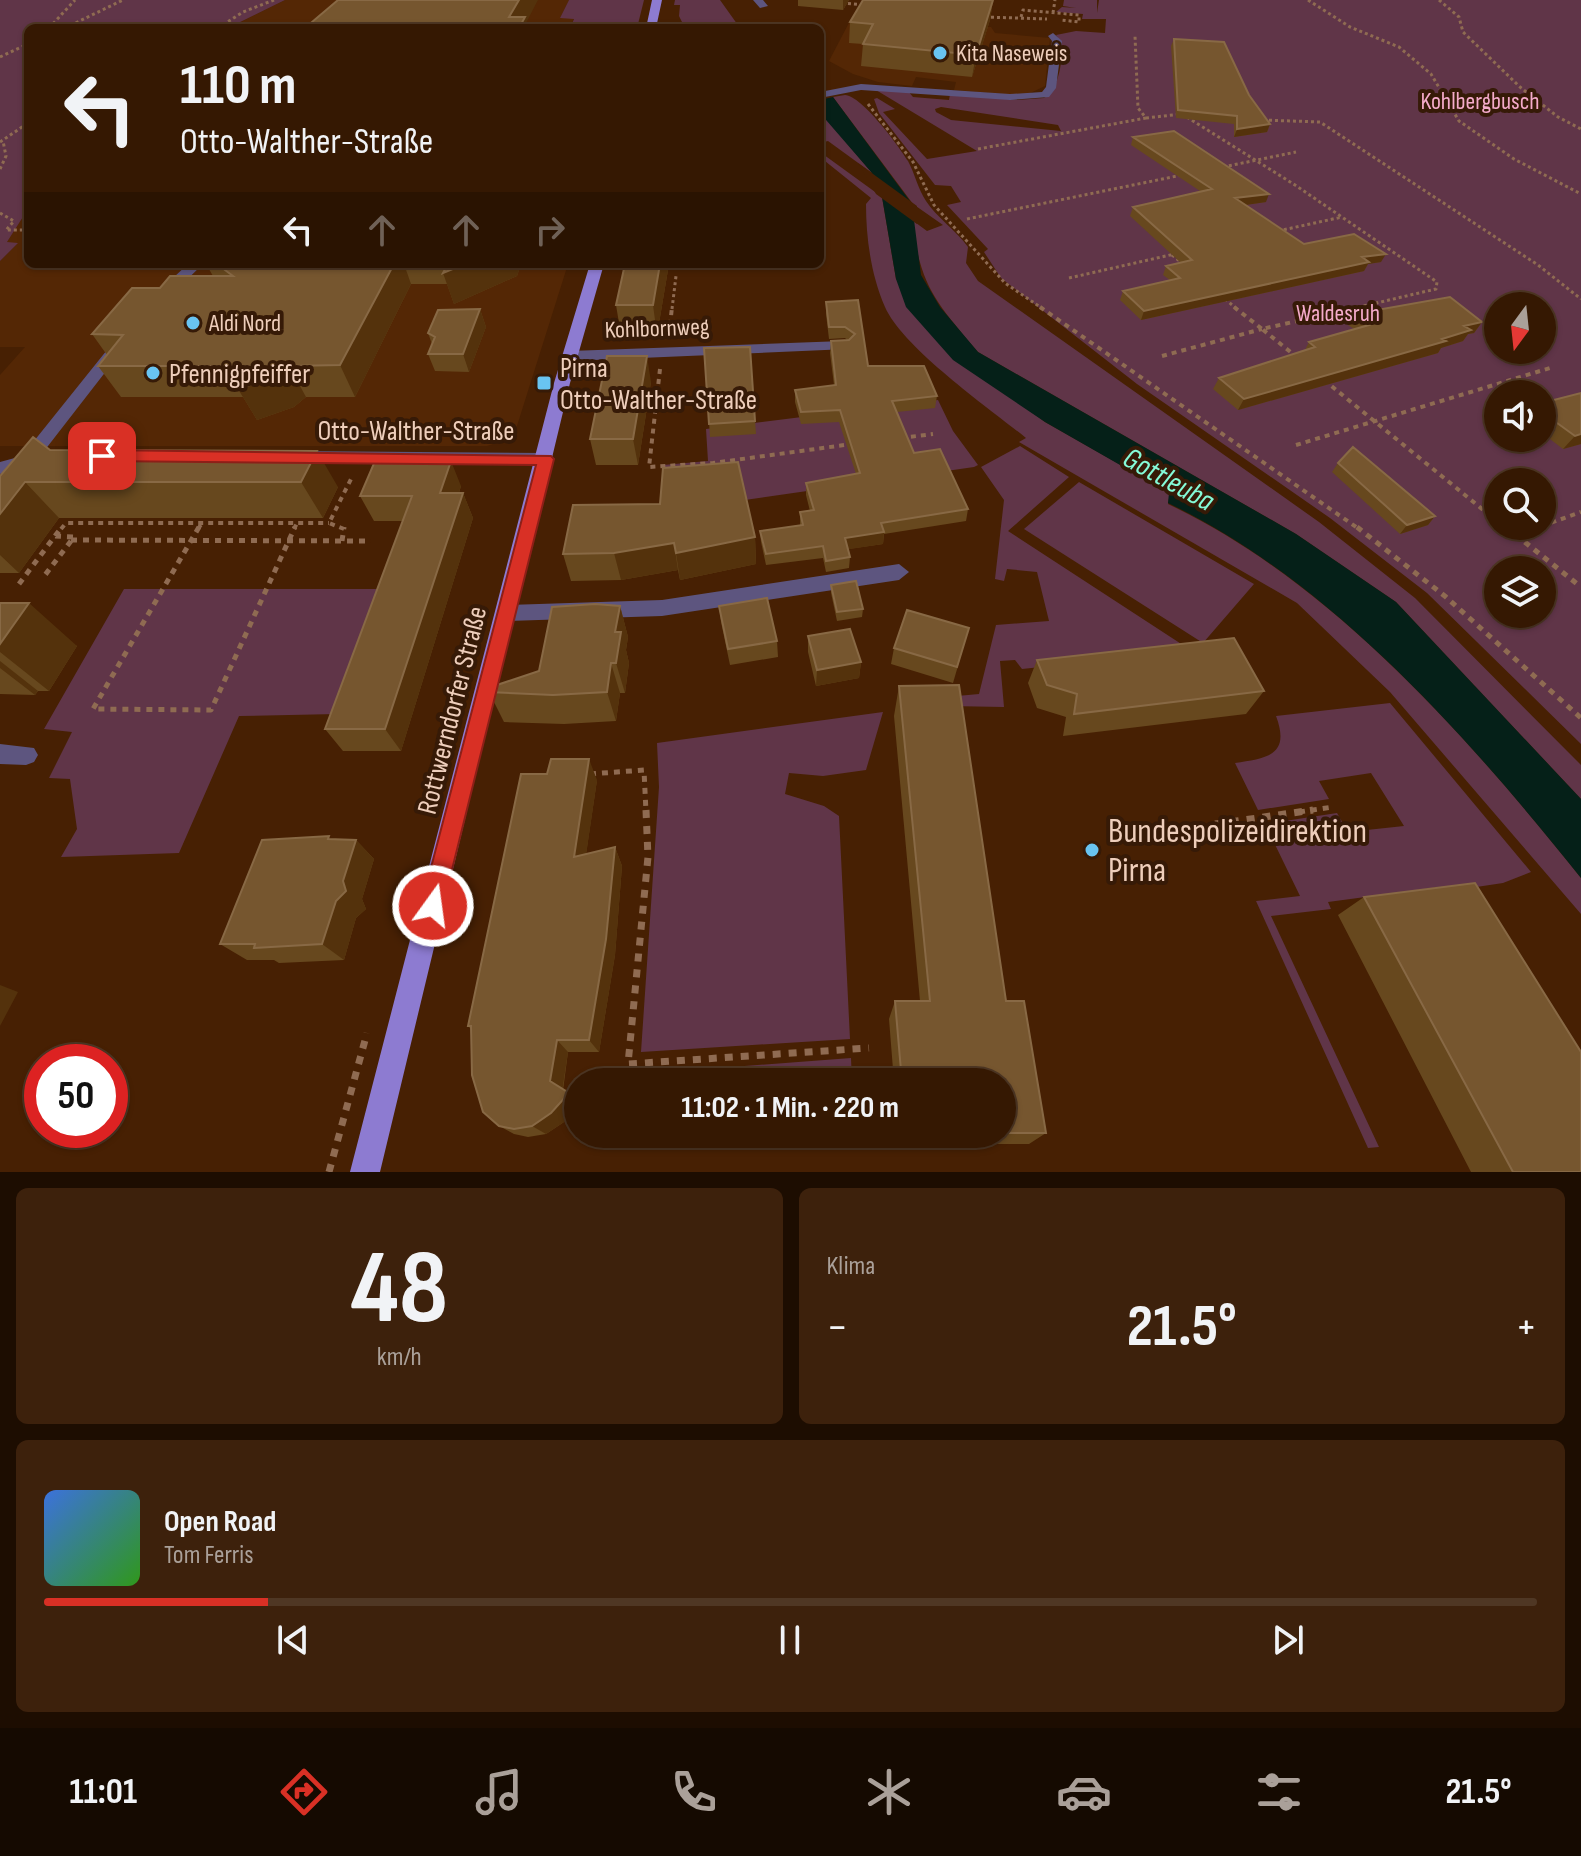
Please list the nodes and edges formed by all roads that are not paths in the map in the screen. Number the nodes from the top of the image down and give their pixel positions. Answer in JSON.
{"nodes":[{"id":1,"x":657,"y":0,"type":"edge"},
{"id":2,"x":652,"y":24,"type":"edge"},
{"id":3,"x":1053,"y":36,"type":"dead end"},
{"id":4,"x":824,"y":94,"type":"edge"},
{"id":5,"x":189,"y":268,"type":"edge"},
{"id":6,"x":596,"y":268,"type":"edge"},
{"id":7,"x":151,"y":306,"type":"edge"},
{"id":8,"x":132,"y":329,"type":"edge"},
{"id":9,"x":843,"y":346,"type":"edge"},
{"id":10,"x":570,"y":356,"type":"junction"},
{"id":11,"x":58,"y":456,"type":"edge"},
{"id":12,"x":271,"y":457,"type":"edge"},
{"id":13,"x":29,"y":458,"type":"junction"},
{"id":14,"x":546,"y":459,"type":"junction"},
{"id":15,"x":0,"y":468,"type":"edge"},
{"id":16,"x":899,"y":572,"type":"dead end"},
{"id":17,"x":506,"y":613,"type":"junction"},
{"id":18,"x":0,"y":754,"type":"edge"},
{"id":19,"x":26,"y":755,"type":"dead end"},
{"id":20,"x":365,"y":1172,"type":"edge"}],
"edges":[{"from":1,"to":2,"type":"main road"},
{"from":3,"to":4,"type":"street"},
{"from":5,"to":7,"type":"street"},
{"from":6,"to":10,"type":"main road","name":"Rottwerndorfer Straße"},
{"from":8,"to":13,"type":"street"},
{"from":9,"to":10,"type":"street","name":"Kohlbornweg"},
{"from":10,"to":14,"type":"main road","name":"Rottwerndorfer Straße"},
{"from":11,"to":13,"type":"street"},
{"from":12,"to":14,"type":"street","name":"Otto-Walther-Straße"},
{"from":13,"to":15,"type":"street"},
{"from":14,"to":17,"type":"main road","name":"Rottwerndorfer Straße"},
{"from":16,"to":17,"type":"street"},
{"from":17,"to":20,"type":"main road","name":"Rottwerndorfer Straße"},
{"from":18,"to":19,"type":"street"}]}
